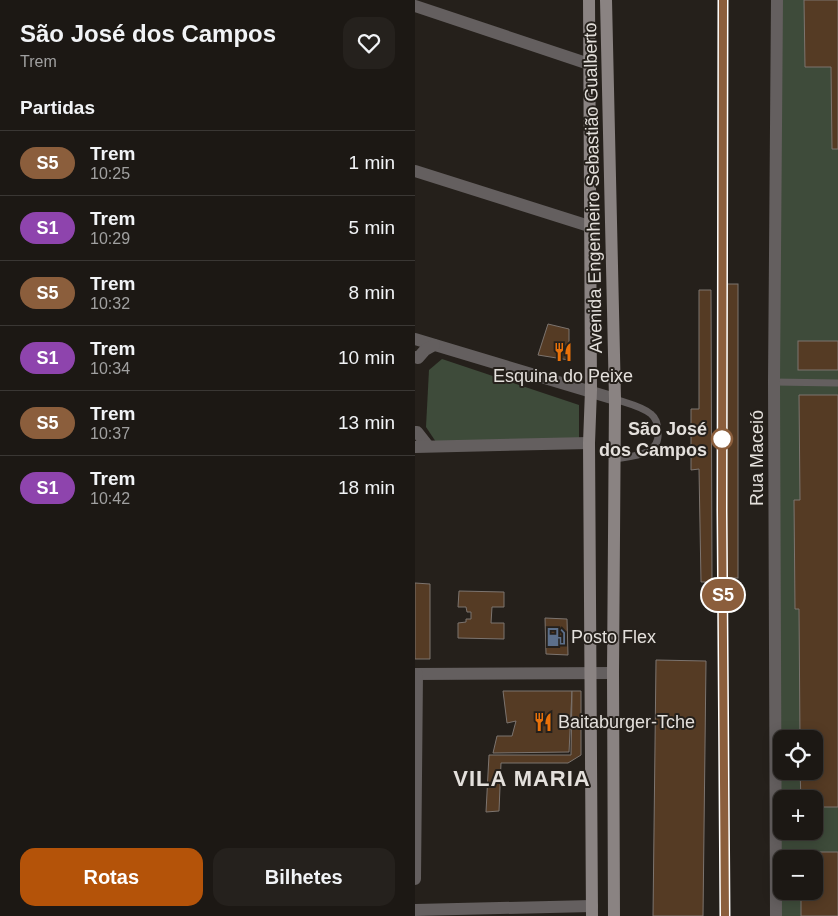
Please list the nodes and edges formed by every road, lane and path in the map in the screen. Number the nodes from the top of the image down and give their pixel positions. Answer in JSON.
{"nodes":[{"id":1,"x":589,"y":0,"type":"edge"},
{"id":2,"x":606,"y":0,"type":"edge"},
{"id":3,"x":777,"y":0,"type":"edge"},
{"id":4,"x":415,"y":6,"type":"edge"},
{"id":5,"x":589,"y":64,"type":"junction"},
{"id":6,"x":415,"y":171,"type":"edge"},
{"id":7,"x":589,"y":226,"type":"junction"},
{"id":8,"x":415,"y":339,"type":"edge"},
{"id":9,"x":434,"y":345,"type":"junction"},
{"id":10,"x":416,"y":361,"type":"edge"},
{"id":11,"x":774,"y":382,"type":"junction"},
{"id":12,"x":838,"y":382,"type":"edge"},
{"id":13,"x":591,"y":390,"type":"junction"},
{"id":14,"x":615,"y":399,"type":"junction"},
{"id":15,"x":416,"y":429,"type":"edge"},
{"id":16,"x":589,"y":443,"type":"junction"},
{"id":17,"x":421,"y":446,"type":"edge"},
{"id":18,"x":615,"y":459,"type":"junction"},
{"id":19,"x":590,"y":673,"type":"junction"},
{"id":20,"x":613,"y":673,"type":"junction"},
{"id":21,"x":416,"y":674,"type":"edge"},
{"id":22,"x":415,"y":879,"type":"edge"},
{"id":23,"x":415,"y":910,"type":"edge"},
{"id":24,"x":592,"y":911,"type":"edge"},
{"id":25,"x":614,"y":916,"type":"edge"},
{"id":26,"x":776,"y":916,"type":"edge"}],
"edges":[{"from":1,"to":5,"type":"main road","name":"Avenida Engenheiro Sebastião Gualberto"},
{"from":2,"to":14,"type":"main road","name":"Avenida Engenheiro Sebastião Gualberto"},
{"from":3,"to":11,"type":"street","name":"Rua Maceió"},
{"from":4,"to":5,"type":"street"},
{"from":5,"to":7,"type":"main road","name":"Avenida Engenheiro Sebastião Gualberto"},
{"from":6,"to":7,"type":"street"},
{"from":7,"to":13,"type":"main road","name":"Avenida Engenheiro Sebastião Gualberto"},
{"from":8,"to":9,"type":"street"},
{"from":9,"to":10,"type":"street"},
{"from":9,"to":13,"type":"street"},
{"from":11,"to":12,"type":"lane"},
{"from":11,"to":26,"type":"street","name":"Rua Maceió"},
{"from":13,"to":14,"type":"street"},
{"from":13,"to":16,"type":"main road","name":"Avenida Engenheiro Sebastião Gualberto"},
{"from":14,"to":18,"type":"main road","name":"Avenida Engenheiro Sebastião Gualberto"},
{"from":14,"to":18,"type":"lane"},
{"from":15,"to":17,"type":"street"},
{"from":16,"to":17,"type":"street"},
{"from":16,"to":19,"type":"main road","name":"Avenida Engenheiro Sebastião Gualberto"},
{"from":18,"to":20,"type":"main road","name":"Avenida Engenheiro Sebastião Gualberto"},
{"from":19,"to":20,"type":"street"},
{"from":19,"to":21,"type":"street"},
{"from":19,"to":24,"type":"main road","name":"Avenida Engenheiro Sebastião Gualberto"},
{"from":20,"to":25,"type":"main road","name":"Avenida Engenheiro Sebastião Gualberto"},
{"from":21,"to":22,"type":"street"},
{"from":23,"to":24,"type":"street"}]}
